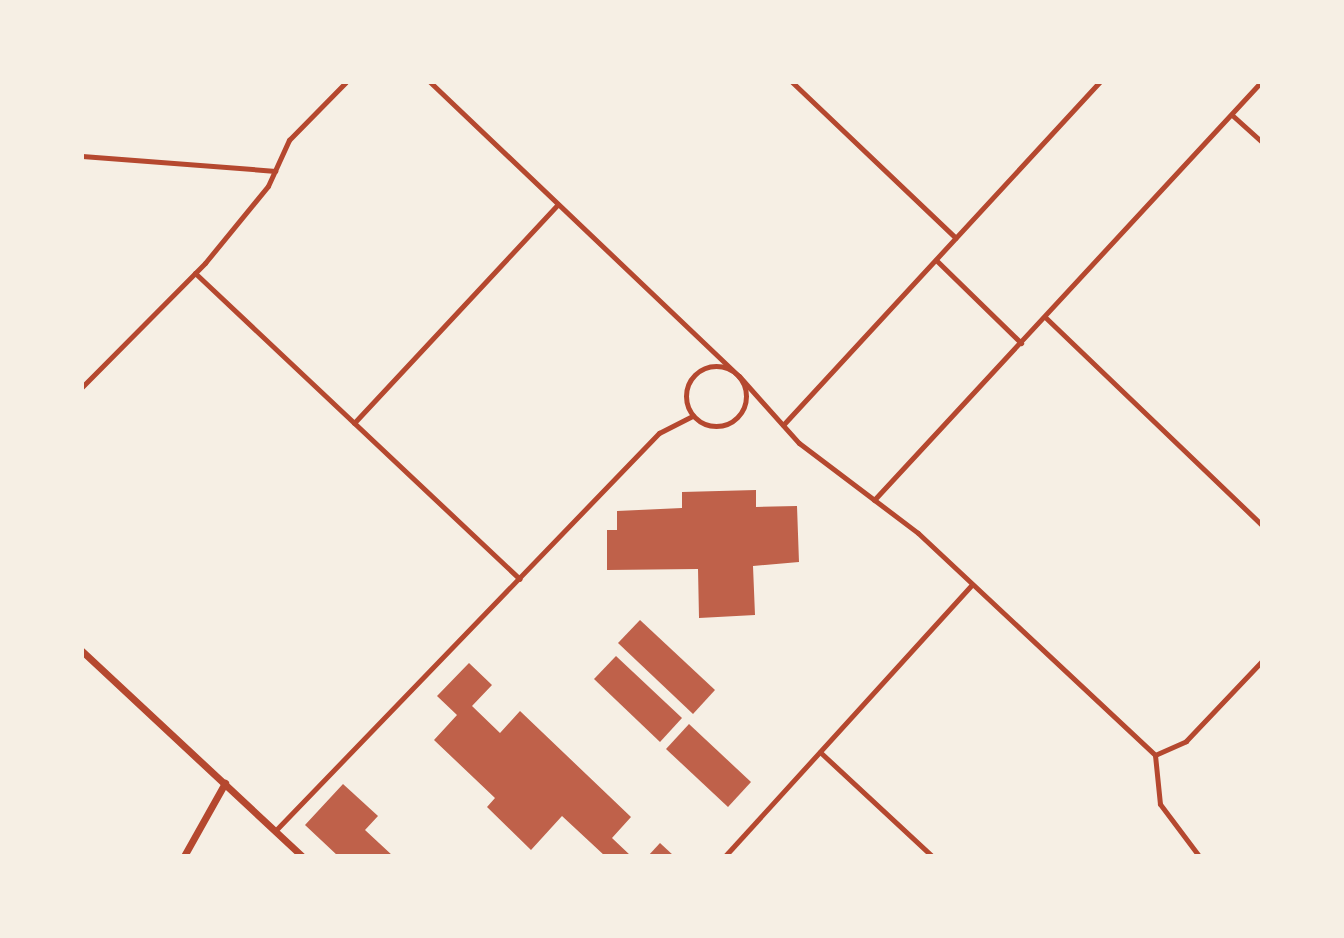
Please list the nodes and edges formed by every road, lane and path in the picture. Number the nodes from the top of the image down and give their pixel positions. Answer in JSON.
{"nodes":[{"id":1,"x":346,"y":82,"type":"edge"},
{"id":2,"x":430,"y":82,"type":"edge"},
{"id":3,"x":792,"y":82,"type":"edge"},
{"id":4,"x":1100,"y":82,"type":"edge"},
{"id":5,"x":1261,"y":82,"type":"edge"},
{"id":6,"x":1232,"y":115,"type":"junction"},
{"id":7,"x":1262,"y":142,"type":"edge"},
{"id":8,"x":82,"y":156,"type":"edge"},
{"id":9,"x":275,"y":170,"type":"junction"},
{"id":10,"x":558,"y":204,"type":"junction"},
{"id":11,"x":956,"y":238,"type":"junction"},
{"id":12,"x":936,"y":260,"type":"junction"},
{"id":13,"x":195,"y":273,"type":"junction"},
{"id":14,"x":1045,"y":317,"type":"junction"},
{"id":15,"x":1021,"y":343,"type":"junction"},
{"id":16,"x":739,"y":376,"type":"junction"},
{"id":17,"x":82,"y":387,"type":"edge"},
{"id":18,"x":693,"y":415,"type":"junction"},
{"id":19,"x":354,"y":423,"type":"junction"},
{"id":20,"x":783,"y":425,"type":"junction"},
{"id":21,"x":874,"y":500,"type":"junction"},
{"id":22,"x":1262,"y":525,"type":"edge"},
{"id":23,"x":520,"y":579,"type":"junction"},
{"id":24,"x":972,"y":584,"type":"junction"},
{"id":25,"x":82,"y":652,"type":"edge"},
{"id":26,"x":1262,"y":660,"type":"edge"},
{"id":27,"x":820,"y":752,"type":"junction"},
{"id":28,"x":1155,"y":755,"type":"junction"},
{"id":29,"x":225,"y":783,"type":"junction"},
{"id":30,"x":275,"y":831,"type":"junction"},
{"id":31,"x":184,"y":856,"type":"edge"},
{"id":32,"x":302,"y":856,"type":"edge"},
{"id":33,"x":725,"y":856,"type":"edge"},
{"id":34,"x":932,"y":856,"type":"edge"},
{"id":35,"x":1199,"y":856,"type":"edge"}],
"edges":[{"from":1,"to":9,"type":"lane"},
{"from":2,"to":10,"type":"lane"},
{"from":3,"to":11,"type":"lane"},
{"from":4,"to":11,"type":"lane"},
{"from":5,"to":6,"type":"lane"},
{"from":6,"to":7,"type":"lane"},
{"from":6,"to":14,"type":"lane"},
{"from":8,"to":9,"type":"lane"},
{"from":9,"to":13,"type":"lane"},
{"from":10,"to":16,"type":"lane"},
{"from":10,"to":19,"type":"lane"},
{"from":11,"to":12,"type":"lane"},
{"from":12,"to":15,"type":"lane"},
{"from":12,"to":20,"type":"lane"},
{"from":13,"to":17,"type":"lane"},
{"from":13,"to":19,"type":"lane"},
{"from":14,"to":15,"type":"lane"},
{"from":14,"to":22,"type":"lane"},
{"from":15,"to":21,"type":"lane"},
{"from":16,"to":18,"type":"lane"},
{"from":16,"to":18,"type":"lane"},
{"from":16,"to":20,"type":"lane"},
{"from":18,"to":23,"type":"lane"},
{"from":19,"to":23,"type":"lane"},
{"from":20,"to":21,"type":"lane"},
{"from":21,"to":24,"type":"lane"},
{"from":23,"to":30,"type":"lane"},
{"from":24,"to":27,"type":"lane"},
{"from":24,"to":28,"type":"lane"},
{"from":25,"to":29,"type":"street"},
{"from":26,"to":28,"type":"lane"},
{"from":27,"to":33,"type":"lane"},
{"from":27,"to":34,"type":"lane"},
{"from":28,"to":35,"type":"lane"},
{"from":29,"to":30,"type":"street"},
{"from":29,"to":31,"type":"street"},
{"from":30,"to":32,"type":"street"}]}
